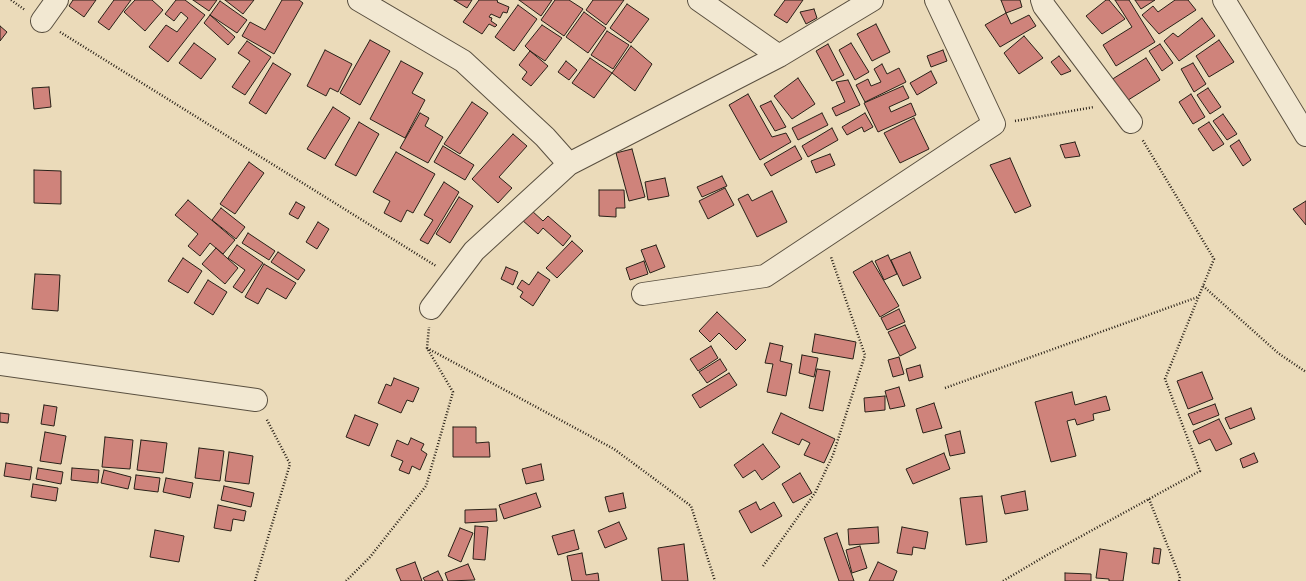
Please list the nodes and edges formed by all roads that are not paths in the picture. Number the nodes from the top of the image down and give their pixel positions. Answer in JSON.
{"nodes":[{"id":1,"x":56,"y":0,"type":"edge"},
{"id":2,"x":360,"y":0,"type":"edge"},
{"id":3,"x":699,"y":0,"type":"edge"},
{"id":4,"x":872,"y":0,"type":"edge"},
{"id":5,"x":936,"y":0,"type":"edge"},
{"id":6,"x":1042,"y":0,"type":"edge"},
{"id":7,"x":1224,"y":0,"type":"edge"},
{"id":8,"x":42,"y":21,"type":"road end"},
{"id":9,"x":778,"y":56,"type":"junction"},
{"id":10,"x":1131,"y":122,"type":"road end"},
{"id":11,"x":1306,"y":135,"type":"edge"},
{"id":12,"x":569,"y":164,"type":"junction"},
{"id":13,"x":643,"y":294,"type":"dead end"},
{"id":14,"x":430,"y":308,"type":"road end"},
{"id":15,"x":0,"y":364,"type":"edge"},
{"id":16,"x":256,"y":400,"type":"road end"}],
"edges":[{"from":1,"to":8,"type":"street"},
{"from":2,"to":12,"type":"street"},
{"from":3,"to":9,"type":"street"},
{"from":4,"to":9,"type":"street"},
{"from":5,"to":13,"type":"street"},
{"from":6,"to":10,"type":"street"},
{"from":7,"to":11,"type":"street"},
{"from":9,"to":12,"type":"street"},
{"from":12,"to":14,"type":"street"},
{"from":15,"to":16,"type":"street"}]}
